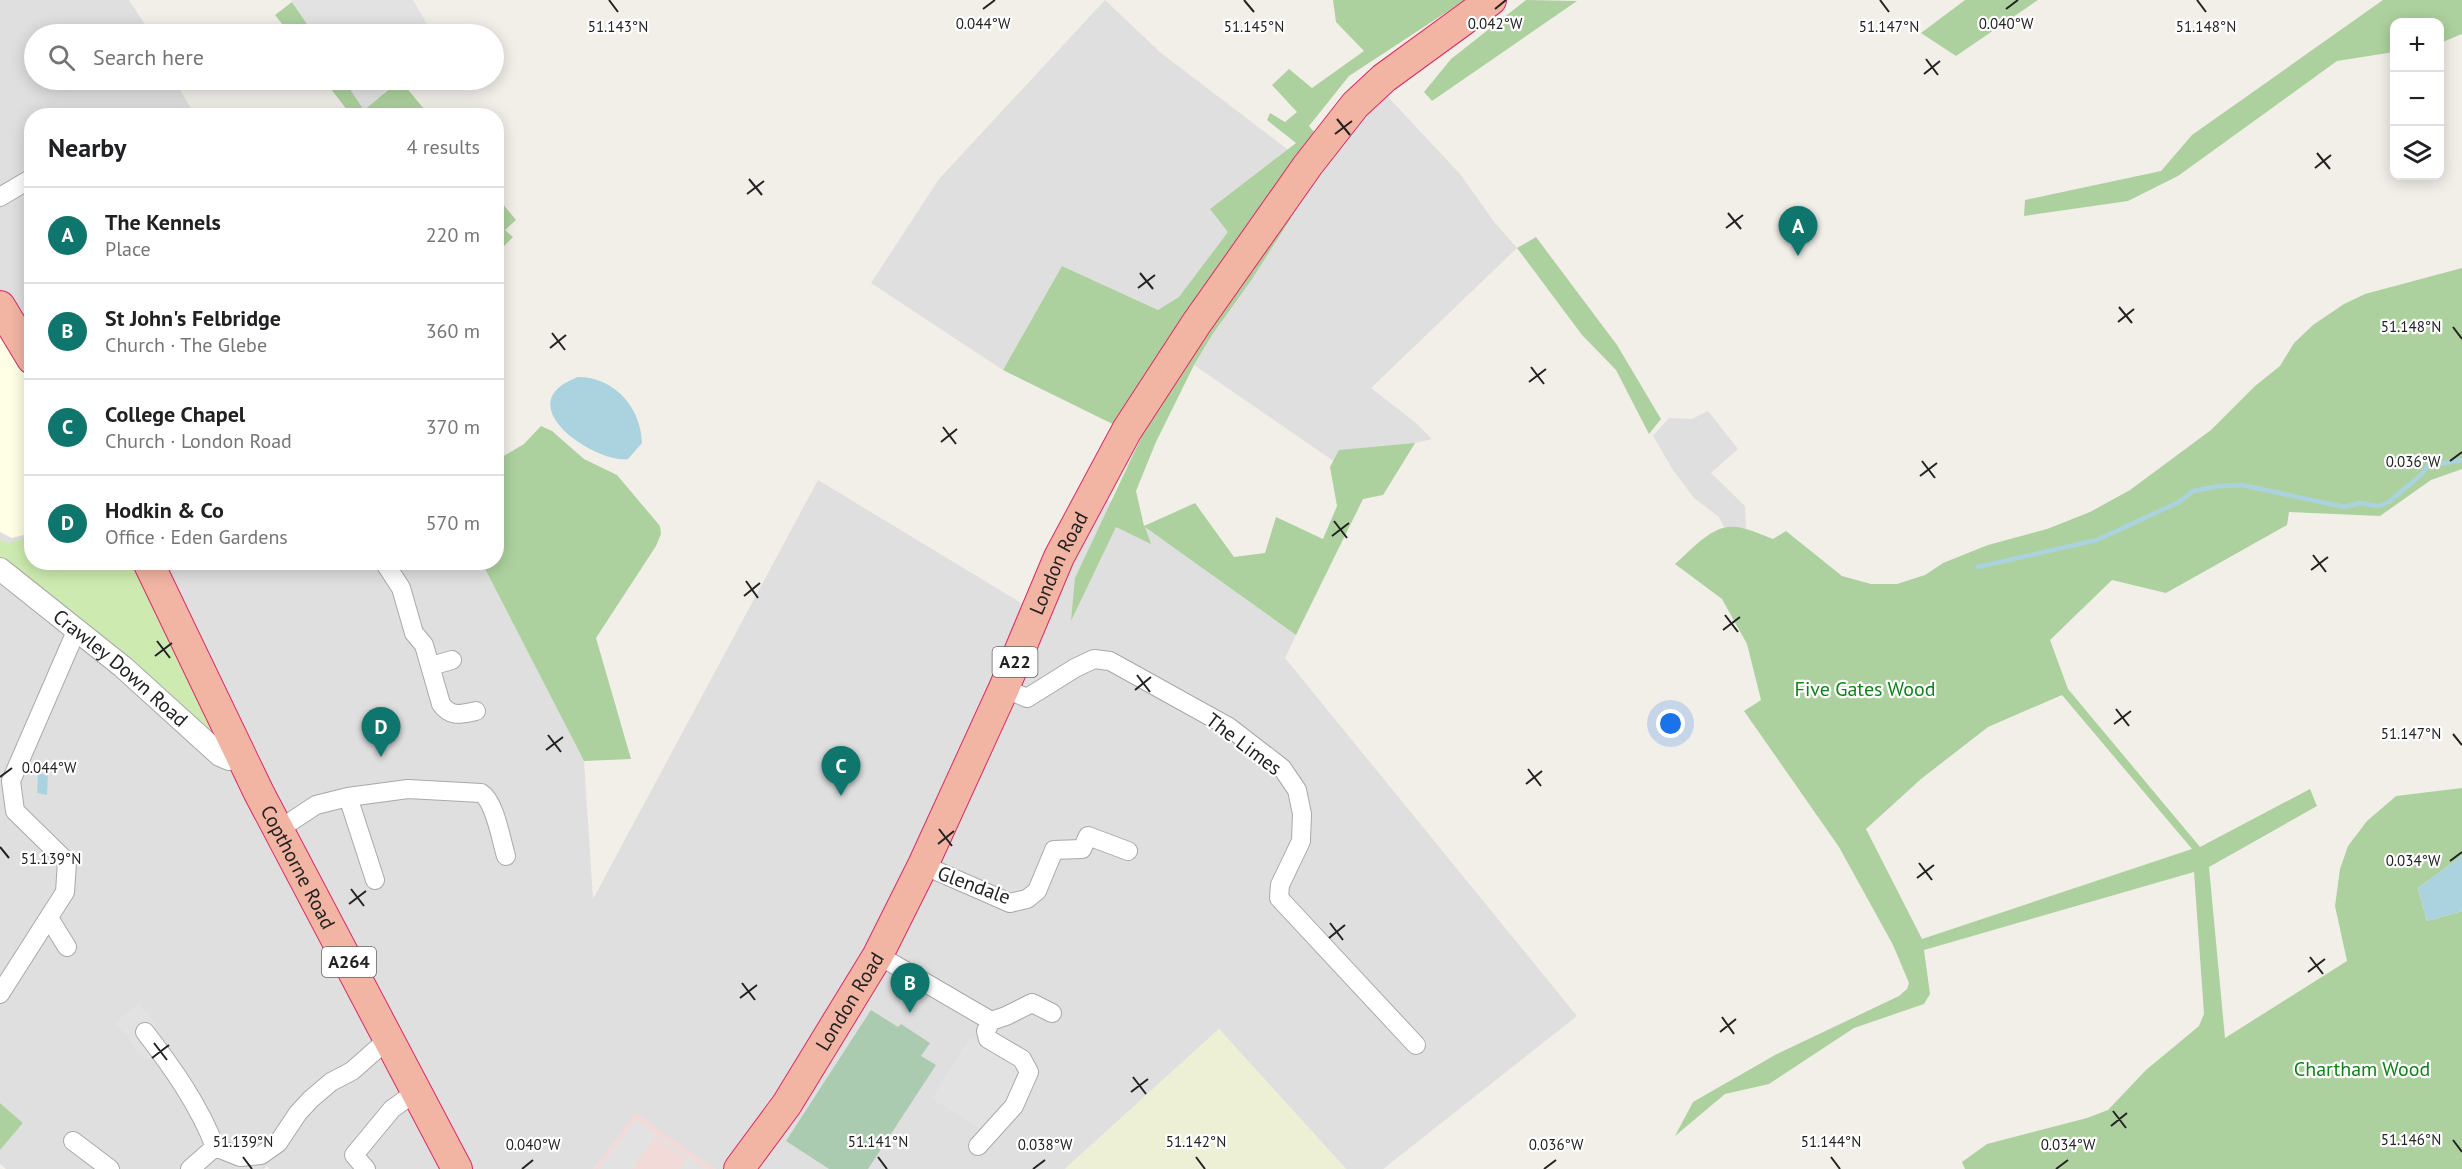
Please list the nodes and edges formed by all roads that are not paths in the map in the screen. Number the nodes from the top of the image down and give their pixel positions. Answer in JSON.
{"nodes":[{"id":1,"x":1491,"y":0,"type":"edge"},
{"id":2,"x":24,"y":183,"type":"edge"},
{"id":3,"x":0,"y":197,"type":"edge"},
{"id":4,"x":0,"y":306,"type":"edge"},
{"id":5,"x":24,"y":345,"type":"edge"},
{"id":6,"x":0,"y":569,"type":"edge"},
{"id":7,"x":152,"y":570,"type":"edge"},
{"id":8,"x":389,"y":570,"type":"edge"},
{"id":9,"x":76,"y":629,"type":"junction"},
{"id":10,"x":452,"y":660,"type":"dead end"},
{"id":11,"x":431,"y":666,"type":"junction"},
{"id":12,"x":1004,"y":688,"type":"junction"},
{"id":13,"x":476,"y":711,"type":"dead end"},
{"id":14,"x":240,"y":755,"type":"junction"},
{"id":15,"x":348,"y":797,"type":"junction"},
{"id":16,"x":278,"y":830,"type":"junction"},
{"id":17,"x":1128,"y":851,"type":"dead end"},
{"id":18,"x":506,"y":856,"type":"dead end"},
{"id":19,"x":923,"y":866,"type":"junction"},
{"id":20,"x":375,"y":880,"type":"dead end"},
{"id":21,"x":49,"y":918,"type":"junction"},
{"id":22,"x":67,"y":946,"type":"dead end"},
{"id":23,"x":878,"y":955,"type":"junction"},
{"id":24,"x":0,"y":994,"type":"edge"},
{"id":25,"x":1052,"y":1013,"type":"dead end"},
{"id":26,"x":991,"y":1021,"type":"junction"},
{"id":27,"x":145,"y":1032,"type":"dead end"},
{"id":28,"x":391,"y":1041,"type":"junction"},
{"id":29,"x":1416,"y":1045,"type":"dead end"},
{"id":30,"x":417,"y":1091,"type":"junction"},
{"id":31,"x":73,"y":1141,"type":"dead end"},
{"id":32,"x":978,"y":1146,"type":"dead end"},
{"id":33,"x":214,"y":1147,"type":"junction"},
{"id":34,"x":110,"y":1169,"type":"edge"},
{"id":35,"x":190,"y":1169,"type":"edge"},
{"id":36,"x":366,"y":1169,"type":"edge"},
{"id":37,"x":457,"y":1169,"type":"edge"},
{"id":38,"x":739,"y":1169,"type":"edge"}],
"edges":[{"from":1,"to":12,"type":"highway","name":"London Road","number":"A22"},
{"from":2,"to":3,"type":"street"},
{"from":4,"to":5,"type":"highway"},
{"from":6,"to":9,"type":"street","name":"Crawley Down Road"},
{"from":7,"to":14,"type":"highway","name":"Copthorne Road","number":"A264"},
{"from":8,"to":11,"type":"street"},
{"from":9,"to":14,"type":"street","name":"Crawley Down Road"},
{"from":9,"to":21,"type":"street"},
{"from":10,"to":11,"type":"street"},
{"from":11,"to":13,"type":"street"},
{"from":12,"to":19,"type":"highway","name":"London Road","number":"A22"},
{"from":12,"to":29,"type":"street","name":"The Limes"},
{"from":14,"to":16,"type":"highway","name":"Copthorne Road","number":"A264"},
{"from":15,"to":16,"type":"street"},
{"from":15,"to":18,"type":"street"},
{"from":15,"to":20,"type":"street"},
{"from":16,"to":28,"type":"highway","name":"Copthorne Road","number":"A264"},
{"from":17,"to":19,"type":"street","name":"Glendale"},
{"from":19,"to":23,"type":"highway","name":"London Road","number":"A22"},
{"from":21,"to":22,"type":"street"},
{"from":21,"to":24,"type":"street"},
{"from":23,"to":26,"type":"street"},
{"from":23,"to":38,"type":"highway","name":"London Road","number":"A22"},
{"from":25,"to":26,"type":"street"},
{"from":26,"to":32,"type":"street"},
{"from":27,"to":33,"type":"street"},
{"from":28,"to":30,"type":"highway","name":"Copthorne Road","number":"A264"},
{"from":28,"to":33,"type":"street"},
{"from":30,"to":36,"type":"street"},
{"from":30,"to":37,"type":"highway","name":"Copthorne Road","number":"A264"},
{"from":31,"to":34,"type":"street"},
{"from":33,"to":35,"type":"street"}]}
